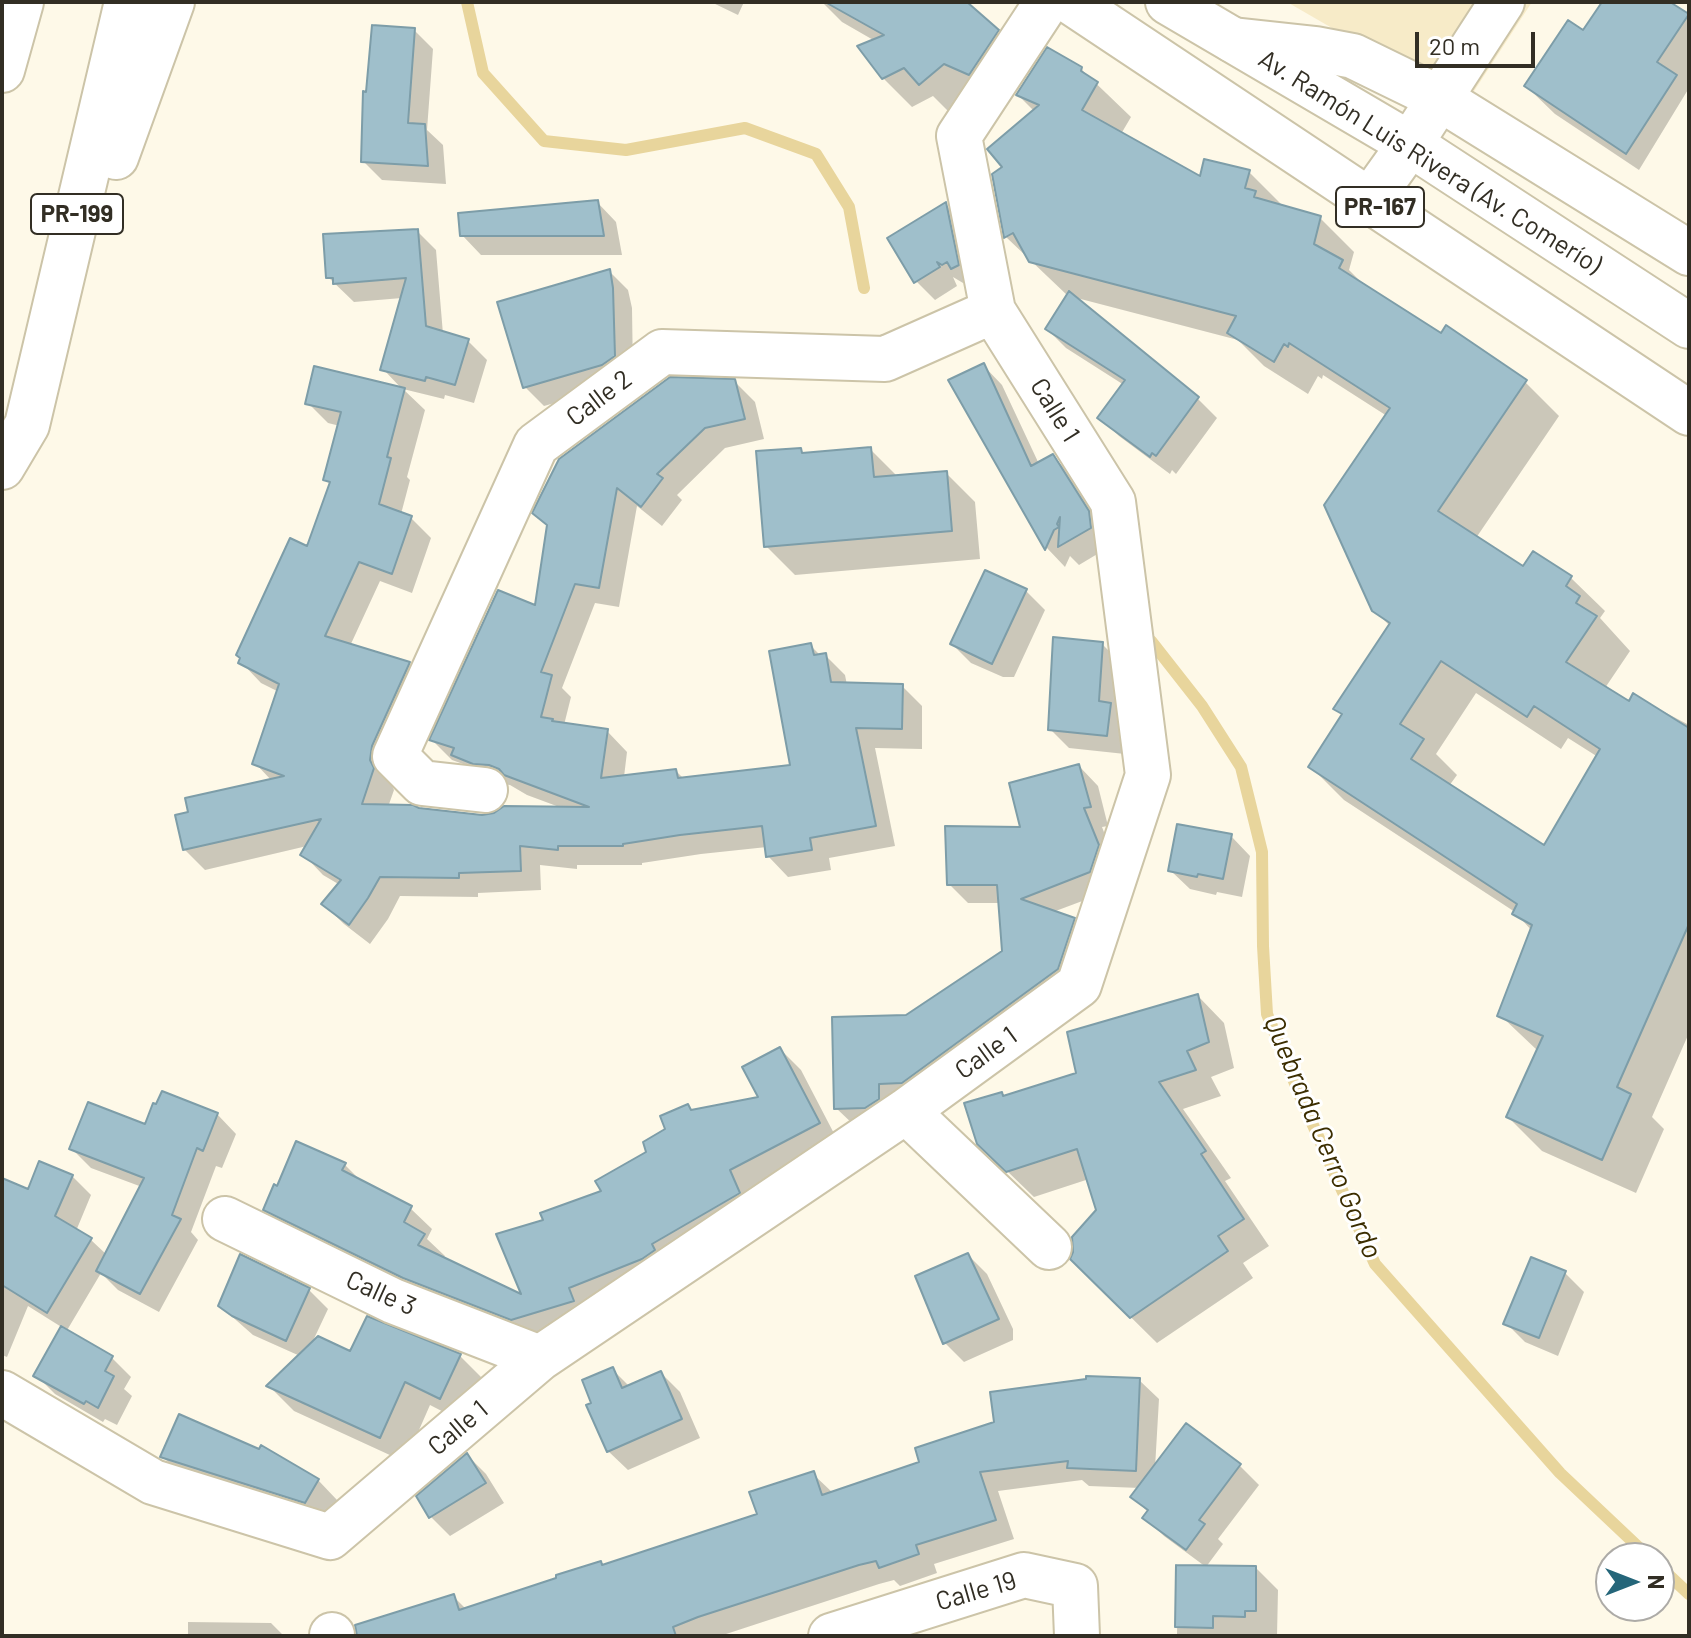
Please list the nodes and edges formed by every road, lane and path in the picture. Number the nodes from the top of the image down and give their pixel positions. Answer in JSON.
{"nodes":[{"id":1,"x":21,"y":2,"type":"edge"},
{"id":2,"x":127,"y":2,"type":"edge"},
{"id":3,"x":172,"y":2,"type":"edge"},
{"id":4,"x":1047,"y":2,"type":"edge"},
{"id":5,"x":1071,"y":2,"type":"edge"},
{"id":6,"x":1168,"y":2,"type":"edge"},
{"id":7,"x":1502,"y":2,"type":"edge"},
{"id":8,"x":1233,"y":40,"type":"junction"},
{"id":9,"x":2,"y":70,"type":"edge"},
{"id":10,"x":1439,"y":98,"type":"junction"},
{"id":11,"x":1410,"y":144,"type":"junction"},
{"id":12,"x":1370,"y":200,"type":"junction"},
{"id":13,"x":1689,"y":253,"type":"edge"},
{"id":14,"x":993,"y":311,"type":"junction"},
{"id":15,"x":1689,"y":326,"type":"edge"},
{"id":16,"x":44,"y":355,"type":"junction"},
{"id":17,"x":1689,"y":413,"type":"edge"},
{"id":18,"x":2,"y":467,"type":"edge"},
{"id":19,"x":485,"y":790,"type":"dead end"},
{"id":20,"x":906,"y":1111,"type":"junction"},
{"id":21,"x":225,"y":1219,"type":"dead end"},
{"id":22,"x":1049,"y":1247,"type":"dead end"},
{"id":23,"x":540,"y":1358,"type":"junction"},
{"id":24,"x":2,"y":1393,"type":"edge"},
{"id":25,"x":831,"y":1636,"type":"edge"},
{"id":26,"x":1077,"y":1636,"type":"edge"}],
"edges":[{"from":1,"to":9,"type":"main road"},
{"from":2,"to":16,"type":"main road","number":"PR-199"},
{"from":3,"to":16,"type":"main road"},
{"from":4,"to":14,"type":"main road","name":"Calle 1"},
{"from":5,"to":12,"type":"main road","number":"PR-167"},
{"from":6,"to":8,"type":"main road","name":"Av. Ramón Luis Rivera (Av. Comerío)","number":"PR-167"},
{"from":7,"to":10,"type":"main road"},
{"from":8,"to":10,"type":"main road"},
{"from":8,"to":11,"type":"main road","name":"Av. Ramón Luis Rivera (Av. Comerío)","number":"PR-167"},
{"from":10,"to":11,"type":"main road"},
{"from":10,"to":13,"type":"main road"},
{"from":11,"to":12,"type":"main road"},
{"from":11,"to":15,"type":"main road","name":"Av. Ramón Luis Rivera (Av. Comerío)","number":"PR-167"},
{"from":12,"to":17,"type":"main road","number":"PR-167"},
{"from":14,"to":19,"type":"main road","name":"Calle 2"},
{"from":14,"to":20,"type":"main road","name":"Calle 1"},
{"from":16,"to":18,"type":"main road","number":"PR-199"},
{"from":20,"to":22,"type":"main road"},
{"from":20,"to":23,"type":"main road","name":"Calle 1"},
{"from":21,"to":23,"type":"main road","name":"Calle 3"},
{"from":23,"to":24,"type":"main road","name":"Calle 1"},
{"from":25,"to":26,"type":"main road","name":"Calle 19"}]}
